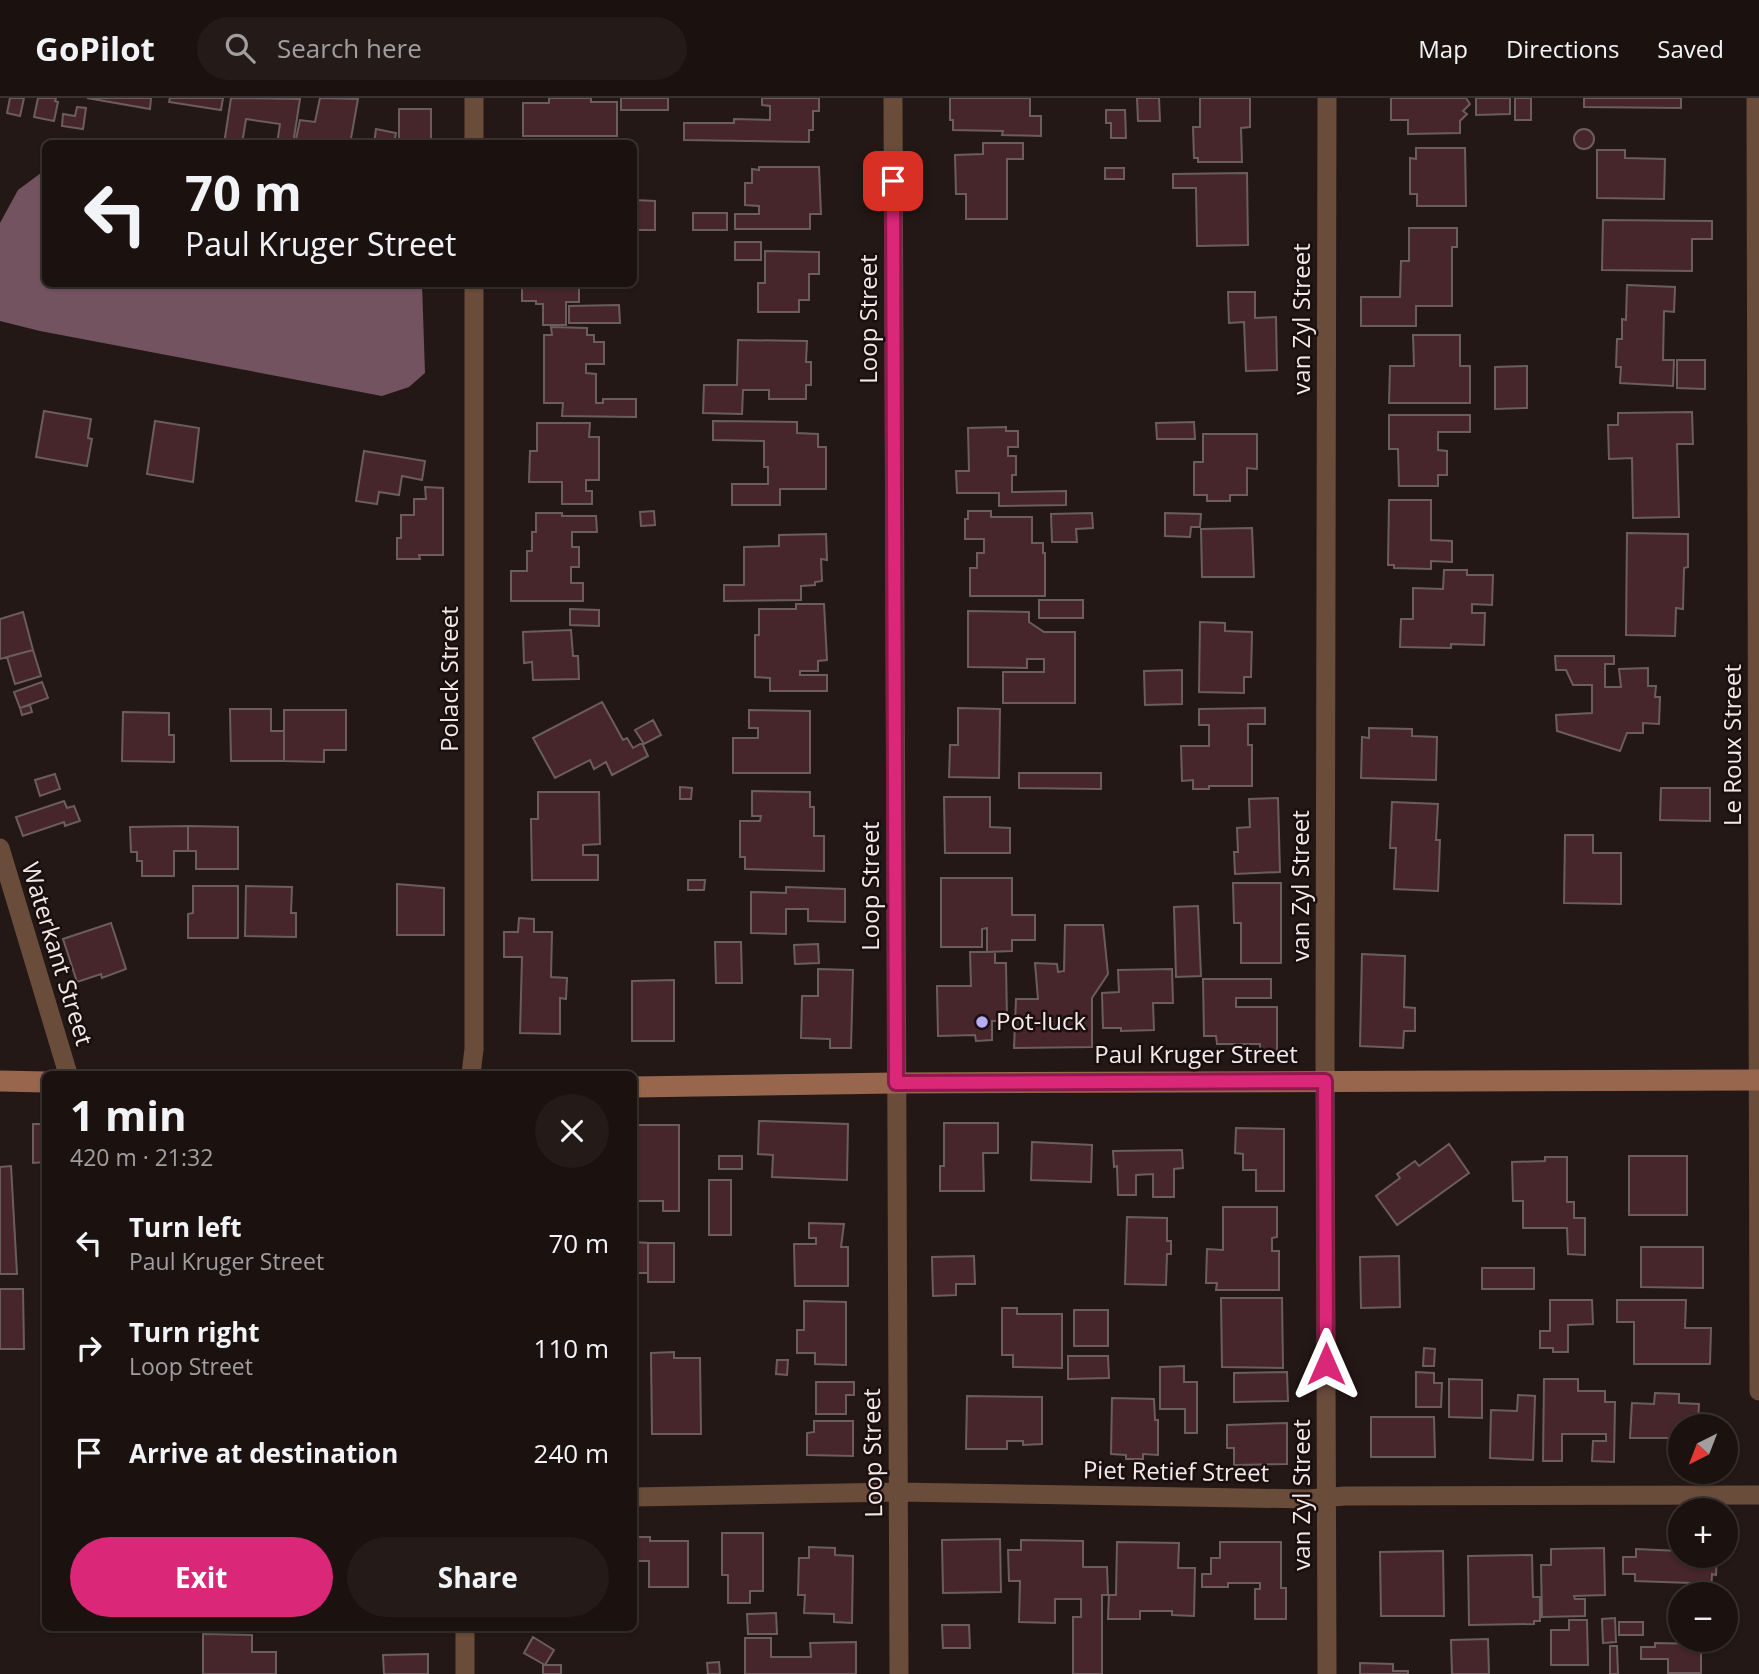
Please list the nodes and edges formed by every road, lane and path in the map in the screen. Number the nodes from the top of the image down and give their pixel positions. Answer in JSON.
{"nodes":[{"id":1,"x":474,"y":98,"type":"edge"},
{"id":2,"x":893,"y":98,"type":"edge"},
{"id":3,"x":1327,"y":98,"type":"edge"},
{"id":4,"x":1756,"y":98,"type":"edge"},
{"id":5,"x":474,"y":140,"type":"edge"},
{"id":6,"x":474,"y":287,"type":"edge"},
{"id":7,"x":0,"y":848,"type":"edge"},
{"id":8,"x":67,"y":1071,"type":"edge"},
{"id":9,"x":471,"y":1071,"type":"edge"},
{"id":10,"x":1759,"y":1080,"type":"edge"},
{"id":11,"x":0,"y":1081,"type":"edge"},
{"id":12,"x":1325,"y":1081,"type":"junction"},
{"id":13,"x":42,"y":1082,"type":"edge"},
{"id":14,"x":896,"y":1083,"type":"junction"},
{"id":15,"x":637,"y":1087,"type":"edge"},
{"id":16,"x":1759,"y":1391,"type":"edge"},
{"id":17,"x":897,"y":1492,"type":"junction"},
{"id":18,"x":1759,"y":1495,"type":"edge"},
{"id":19,"x":637,"y":1497,"type":"edge"},
{"id":20,"x":1326,"y":1497,"type":"junction"},
{"id":21,"x":465,"y":1631,"type":"edge"},
{"id":22,"x":465,"y":1674,"type":"edge"},
{"id":23,"x":899,"y":1674,"type":"edge"},
{"id":24,"x":1327,"y":1674,"type":"edge"}],
"edges":[{"from":1,"to":5,"type":"street"},
{"from":2,"to":14,"type":"street","name":"Loop Street"},
{"from":3,"to":12,"type":"street","name":"van Zyl Street"},
{"from":4,"to":10,"type":"street","name":"Le Roux Street"},
{"from":6,"to":9,"type":"street","name":"Polack Street"},
{"from":7,"to":8,"type":"street","name":"Waterkant Street"},
{"from":10,"to":12,"type":"street","name":"Paul Kruger Street"},
{"from":10,"to":16,"type":"street","name":"Le Roux Street"},
{"from":11,"to":13,"type":"street"},
{"from":12,"to":14,"type":"street","name":"Paul Kruger Street"},
{"from":12,"to":20,"type":"street","name":"van Zyl Street"},
{"from":14,"to":15,"type":"street","name":"Paul Kruger Street"},
{"from":14,"to":17,"type":"street","name":"Loop Street"},
{"from":17,"to":19,"type":"street","name":"Piet Retief Street"},
{"from":17,"to":20,"type":"street","name":"Piet Retief Street"},
{"from":17,"to":23,"type":"street","name":"Loop Street"},
{"from":18,"to":20,"type":"street","name":"Piet Retief Street"},
{"from":20,"to":24,"type":"street","name":"van Zyl Street"},
{"from":21,"to":22,"type":"street"}]}
